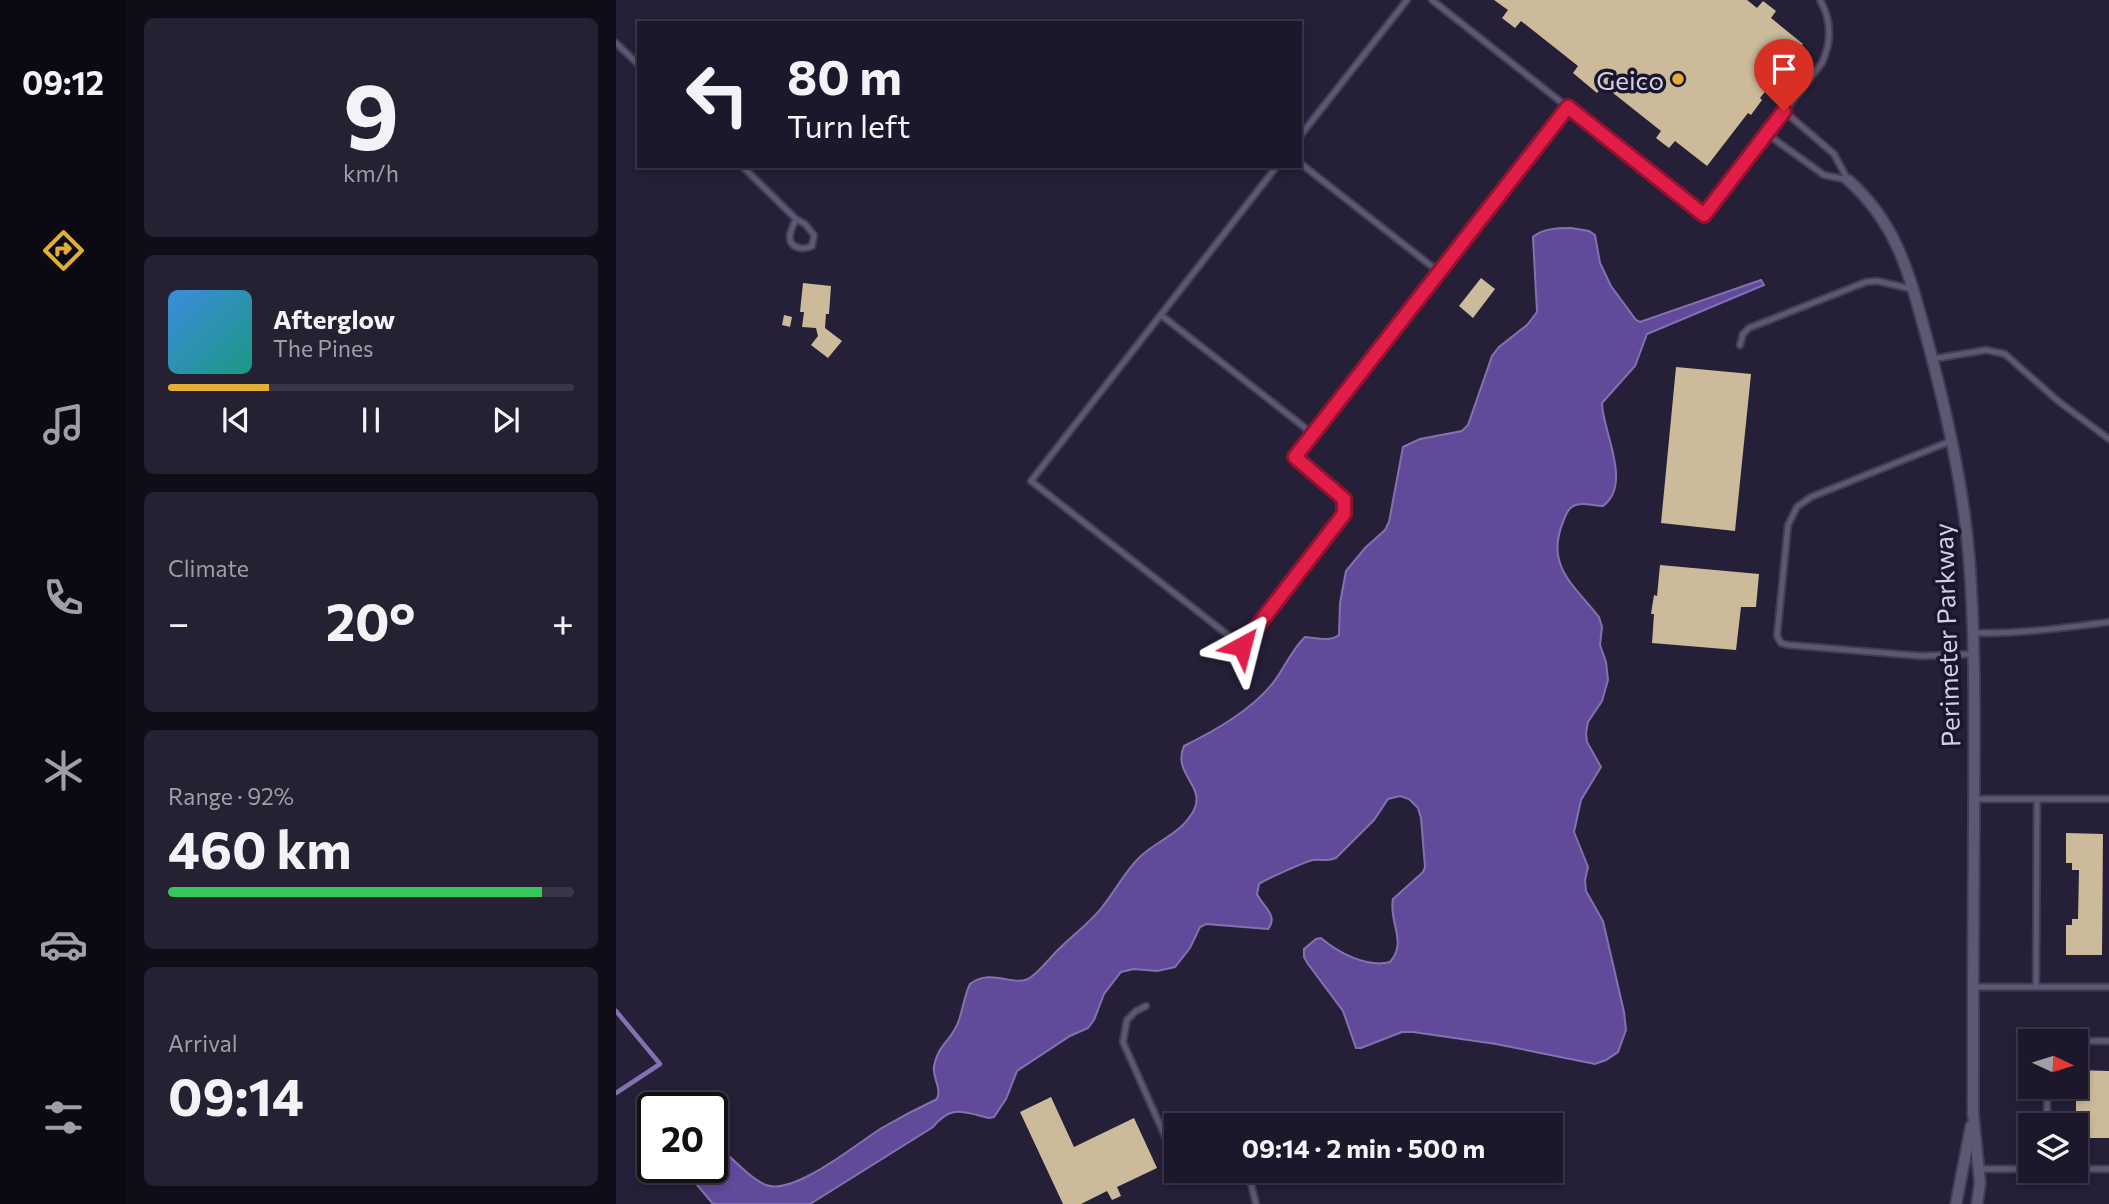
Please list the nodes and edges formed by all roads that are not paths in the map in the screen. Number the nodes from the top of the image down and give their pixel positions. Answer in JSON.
{"nodes":[{"id":1,"x":1407,"y":0,"type":"edge"},
{"id":2,"x":1432,"y":0,"type":"edge"},
{"id":3,"x":1820,"y":0,"type":"edge"},
{"id":4,"x":616,"y":43,"type":"edge"},
{"id":5,"x":637,"y":63,"type":"edge"},
{"id":6,"x":1568,"y":107,"type":"junction"},
{"id":7,"x":1784,"y":111,"type":"junction"},
{"id":8,"x":1302,"y":133,"type":"edge"},
{"id":9,"x":1767,"y":134,"type":"junction"},
{"id":10,"x":1302,"y":165,"type":"edge"},
{"id":11,"x":744,"y":168,"type":"edge"},
{"id":12,"x":1275,"y":168,"type":"edge"},
{"id":13,"x":1848,"y":180,"type":"junction"},
{"id":14,"x":796,"y":219,"type":"junction"},
{"id":15,"x":1439,"y":272,"type":"junction"},
{"id":16,"x":1912,"y":289,"type":"junction"},
{"id":17,"x":1161,"y":314,"type":"junction"},
{"id":18,"x":1740,"y":345,"type":"dead end"},
{"id":19,"x":1932,"y":359,"type":"junction"},
{"id":20,"x":1312,"y":434,"type":"junction"},
{"id":21,"x":2109,"y":439,"type":"edge"},
{"id":22,"x":1951,"y":441,"type":"junction"},
{"id":23,"x":2109,"y":622,"type":"edge"},
{"id":24,"x":1973,"y":633,"type":"junction"},
{"id":25,"x":1973,"y":654,"type":"junction"},
{"id":26,"x":1974,"y":799,"type":"junction"},
{"id":27,"x":2037,"y":799,"type":"junction"},
{"id":28,"x":2109,"y":799,"type":"edge"},
{"id":29,"x":1973,"y":986,"type":"junction"},
{"id":30,"x":2036,"y":987,"type":"junction"},
{"id":31,"x":2109,"y":987,"type":"edge"},
{"id":32,"x":1146,"y":1006,"type":"dead end"},
{"id":33,"x":2088,"y":1041,"type":"edge"},
{"id":34,"x":2109,"y":1041,"type":"edge"},
{"id":35,"x":1973,"y":1113,"type":"junction"},
{"id":36,"x":1164,"y":1134,"type":"edge"},
{"id":37,"x":1978,"y":1168,"type":"junction"},
{"id":38,"x":2018,"y":1169,"type":"edge"},
{"id":39,"x":2088,"y":1169,"type":"edge"},
{"id":40,"x":2109,"y":1169,"type":"edge"},
{"id":41,"x":1251,"y":1183,"type":"edge"},
{"id":42,"x":1256,"y":1204,"type":"edge"},
{"id":43,"x":1956,"y":1204,"type":"edge"},
{"id":44,"x":1977,"y":1204,"type":"edge"}],
"edges":[{"from":1,"to":8,"type":"lane"},
{"from":2,"to":6,"type":"lane"},
{"from":3,"to":7,"type":"lane"},
{"from":4,"to":5,"type":"lane"},
{"from":6,"to":9,"type":"lane"},
{"from":6,"to":15,"type":"lane"},
{"from":7,"to":9,"type":"lane"},
{"from":7,"to":13,"type":"lane"},
{"from":9,"to":13,"type":"lane"},
{"from":10,"to":15,"type":"lane"},
{"from":11,"to":14,"type":"lane"},
{"from":12,"to":17,"type":"lane"},
{"from":13,"to":16,"type":"street","name":"Perimeter Parkway"},
{"from":14,"to":14,"type":"lane"},
{"from":15,"to":20,"type":"lane"},
{"from":16,"to":18,"type":"lane"},
{"from":16,"to":19,"type":"street","name":"Perimeter Parkway"},
{"from":17,"to":20,"type":"lane"},
{"from":17,"to":20,"type":"lane"},
{"from":19,"to":21,"type":"lane"},
{"from":19,"to":22,"type":"street","name":"Perimeter Parkway"},
{"from":22,"to":24,"type":"street","name":"Perimeter Parkway"},
{"from":22,"to":25,"type":"lane"},
{"from":23,"to":24,"type":"lane"},
{"from":24,"to":25,"type":"street","name":"Perimeter Parkway"},
{"from":25,"to":26,"type":"street","name":"Perimeter Parkway"},
{"from":26,"to":27,"type":"lane"},
{"from":26,"to":29,"type":"street","name":"Perimeter Parkway"},
{"from":27,"to":28,"type":"lane"},
{"from":27,"to":30,"type":"lane"},
{"from":29,"to":30,"type":"lane"},
{"from":29,"to":35,"type":"street","name":"Perimeter Parkway"},
{"from":30,"to":31,"type":"lane"},
{"from":32,"to":36,"type":"lane"},
{"from":33,"to":34,"type":"lane"},
{"from":35,"to":37,"type":"street","name":"Perimeter Parkway"},
{"from":35,"to":43,"type":"street","name":"Perimeter Parkway"},
{"from":37,"to":38,"type":"lane"},
{"from":37,"to":44,"type":"street","name":"Perimeter Parkway"},
{"from":39,"to":40,"type":"lane"},
{"from":41,"to":42,"type":"lane"}]}
